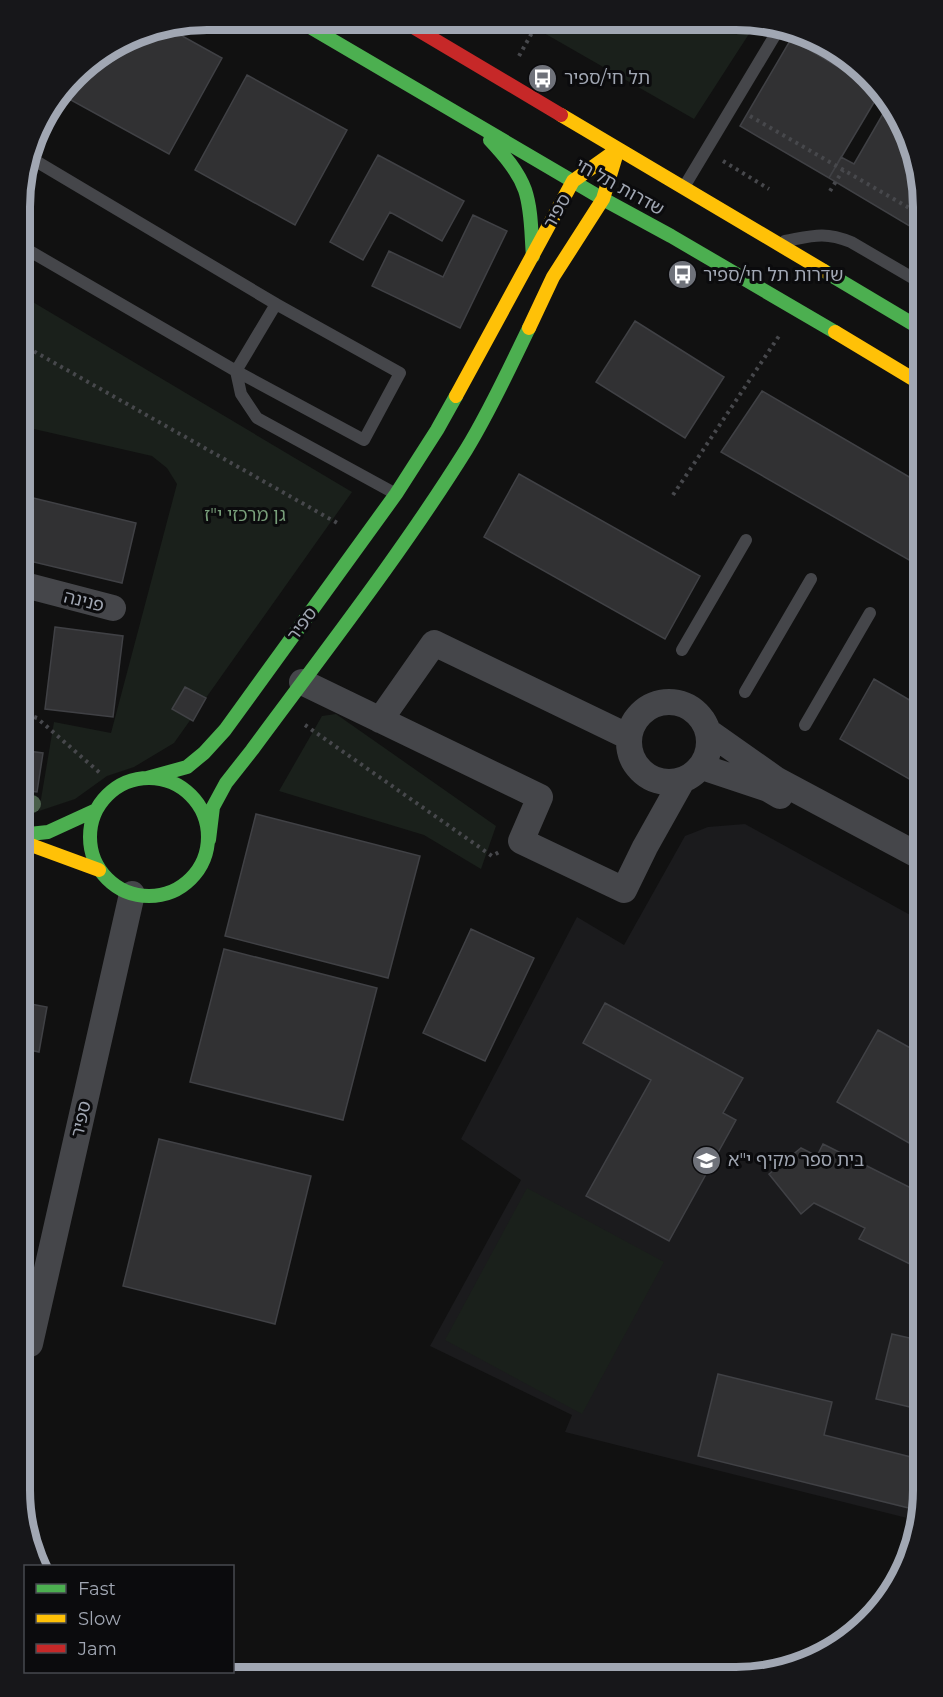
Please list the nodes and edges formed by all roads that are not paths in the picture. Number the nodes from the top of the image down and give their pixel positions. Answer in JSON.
{"nodes":[{"id":1,"x":315,"y":30,"type":"edge"},
{"id":2,"x":422,"y":30,"type":"edge"},
{"id":3,"x":776,"y":34,"type":"edge"},
{"id":4,"x":472,"y":121,"type":"junction"},
{"id":5,"x":618,"y":149,"type":"junction"},
{"id":6,"x":36,"y":161,"type":"edge"},
{"id":7,"x":573,"y":182,"type":"junction"},
{"id":8,"x":684,"y":187,"type":"junction"},
{"id":9,"x":603,"y":200,"type":"junction"},
{"id":10,"x":629,"y":226,"type":"dead end"},
{"id":11,"x":597,"y":234,"type":"dead end"},
{"id":12,"x":671,"y":236,"type":"junction"},
{"id":13,"x":778,"y":243,"type":"junction"},
{"id":14,"x":30,"y":251,"type":"edge"},
{"id":15,"x":533,"y":256,"type":"junction"},
{"id":16,"x":553,"y":277,"type":"junction"},
{"id":17,"x":913,"y":278,"type":"edge"},
{"id":18,"x":276,"y":304,"type":"junction"},
{"id":19,"x":913,"y":324,"type":"edge"},
{"id":20,"x":236,"y":371,"type":"junction"},
{"id":21,"x":913,"y":379,"type":"edge"},
{"id":22,"x":411,"y":502,"type":"junction"},
{"id":23,"x":746,"y":540,"type":"dead end"},
{"id":24,"x":811,"y":579,"type":"dead end"},
{"id":25,"x":30,"y":586,"type":"edge"},
{"id":26,"x":113,"y":608,"type":"dead end"},
{"id":27,"x":870,"y":613,"type":"dead end"},
{"id":28,"x":682,"y":650,"type":"dead end"},
{"id":29,"x":302,"y":682,"type":"junction"},
{"id":30,"x":745,"y":692,"type":"dead end"},
{"id":31,"x":380,"y":720,"type":"junction"},
{"id":32,"x":805,"y":725,"type":"dead end"},
{"id":33,"x":709,"y":732,"type":"junction"},
{"id":34,"x":629,"y":737,"type":"junction"},
{"id":35,"x":692,"y":774,"type":"junction"},
{"id":36,"x":147,"y":778,"type":"junction"},
{"id":37,"x":96,"y":810,"type":"junction"},
{"id":38,"x":30,"y":834,"type":"edge"},
{"id":39,"x":209,"y":840,"type":"junction"},
{"id":40,"x":30,"y":845,"type":"edge"},
{"id":41,"x":913,"y":853,"type":"edge"},
{"id":42,"x":913,"y":867,"type":"edge"},
{"id":43,"x":99,"y":870,"type":"junction"},
{"id":44,"x":132,"y":894,"type":"junction"},
{"id":45,"x":30,"y":1344,"type":"dead end"}],
"edges":[{"from":1,"to":4,"type":"street","name":"שדרות תל חי"},
{"from":2,"to":5,"type":"street","name":"שדרות תל חי"},
{"from":3,"to":8,"type":"lane"},
{"from":4,"to":7,"type":"street","name":"שדרות תל חי"},
{"from":4,"to":15,"type":"street"},
{"from":5,"to":7,"type":"street","name":"ספיר"},
{"from":5,"to":8,"type":"street","name":"שדרות תל חי"},
{"from":5,"to":9,"type":"street","name":"ספיר"},
{"from":6,"to":18,"type":"lane"},
{"from":7,"to":9,"type":"street","name":"שדרות תל חי"},
{"from":7,"to":15,"type":"street","name":"ספיר"},
{"from":8,"to":13,"type":"street","name":"שדרות תל חי"},
{"from":9,"to":12,"type":"street","name":"שדרות תל חי"},
{"from":9,"to":16,"type":"street","name":"ספיר"},
{"from":10,"to":12,"type":"street"},
{"from":11,"to":16,"type":"street"},
{"from":12,"to":21,"type":"street","name":"שדרות תל חי"},
{"from":13,"to":17,"type":"lane"},
{"from":13,"to":19,"type":"street","name":"שדרות תל חי"},
{"from":14,"to":20,"type":"lane"},
{"from":15,"to":22,"type":"street","name":"ספיר"},
{"from":16,"to":22,"type":"street","name":"ספיר"},
{"from":18,"to":20,"type":"lane"},
{"from":18,"to":20,"type":"lane"},
{"from":20,"to":22,"type":"lane"},
{"from":22,"to":29,"type":"street","name":"ספיר"},
{"from":22,"to":36,"type":"street","name":"ספיר"},
{"from":23,"to":28,"type":"lane"},
{"from":24,"to":30,"type":"lane"},
{"from":25,"to":26,"type":"street","name":"פנינה"},
{"from":27,"to":32,"type":"lane"},
{"from":29,"to":31,"type":"street"},
{"from":29,"to":39,"type":"street","name":"ספיר"},
{"from":31,"to":34,"type":"street"},
{"from":31,"to":35,"type":"street"},
{"from":33,"to":34,"type":"street"},
{"from":33,"to":35,"type":"street"},
{"from":33,"to":41,"type":"street"},
{"from":34,"to":35,"type":"street"},
{"from":35,"to":42,"type":"street"},
{"from":36,"to":37,"type":"street"},
{"from":36,"to":39,"type":"street"},
{"from":37,"to":38,"type":"street"},
{"from":37,"to":43,"type":"street"},
{"from":39,"to":44,"type":"street"},
{"from":40,"to":43,"type":"street"},
{"from":43,"to":44,"type":"street"},
{"from":44,"to":45,"type":"street","name":"ספיר"}]}
